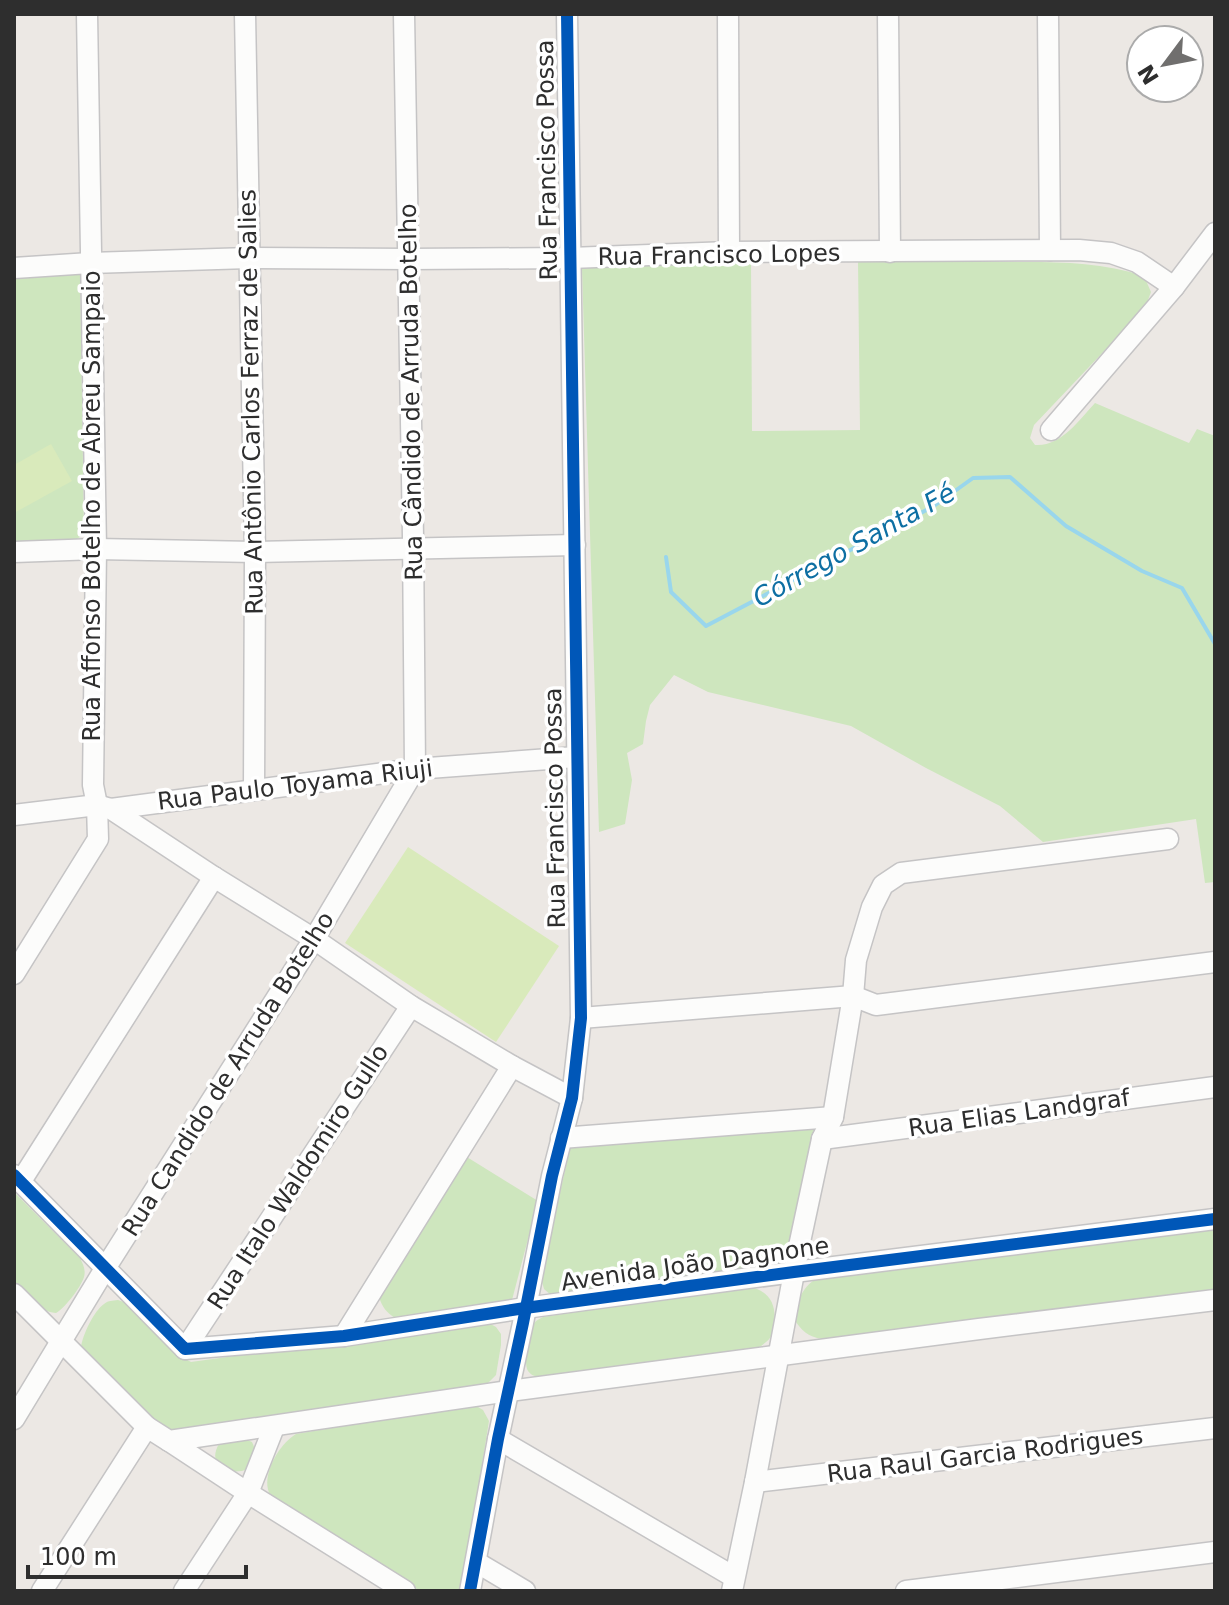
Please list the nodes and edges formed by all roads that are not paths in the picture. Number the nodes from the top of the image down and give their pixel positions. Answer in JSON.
{"nodes":[{"id":1,"x":87,"y":14,"type":"edge"},
{"id":2,"x":245,"y":14,"type":"edge"},
{"id":3,"x":404,"y":14,"type":"edge"},
{"id":4,"x":567,"y":14,"type":"edge"},
{"id":5,"x":728,"y":14,"type":"edge"},
{"id":6,"x":888,"y":14,"type":"edge"},
{"id":7,"x":1048,"y":14,"type":"edge"},
{"id":8,"x":1215,"y":233,"type":"edge"},
{"id":9,"x":1050,"y":250,"type":"junction"},
{"id":10,"x":729,"y":252,"type":"junction"},
{"id":11,"x":890,"y":252,"type":"junction"},
{"id":12,"x":249,"y":258,"type":"junction"},
{"id":13,"x":570,"y":258,"type":"junction"},
{"id":14,"x":409,"y":259,"type":"junction"},
{"id":15,"x":90,"y":263,"type":"junction"},
{"id":16,"x":14,"y":268,"type":"edge"},
{"id":17,"x":1174,"y":287,"type":"junction"},
{"id":18,"x":1051,"y":430,"type":"dead end"},
{"id":19,"x":575,"y":545,"type":"junction"},
{"id":20,"x":414,"y":547,"type":"junction"},
{"id":21,"x":96,"y":549,"type":"junction"},
{"id":22,"x":14,"y":552,"type":"edge"},
{"id":23,"x":255,"y":552,"type":"junction"},
{"id":24,"x":576,"y":757,"type":"junction"},
{"id":25,"x":415,"y":769,"type":"junction"},
{"id":26,"x":254,"y":790,"type":"junction"},
{"id":27,"x":100,"y":799,"type":"junction"},
{"id":28,"x":14,"y":815,"type":"edge"},
{"id":29,"x":1168,"y":839,"type":"dead end"},
{"id":30,"x":214,"y":877,"type":"junction"},
{"id":31,"x":314,"y":939,"type":"junction"},
{"id":32,"x":1215,"y":962,"type":"edge"},
{"id":33,"x":14,"y":974,"type":"edge"},
{"id":34,"x":853,"y":996,"type":"junction"},
{"id":35,"x":411,"y":1006,"type":"junction"},
{"id":36,"x":581,"y":1018,"type":"junction"},
{"id":37,"x":512,"y":1066,"type":"junction"},
{"id":38,"x":1215,"y":1087,"type":"edge"},
{"id":39,"x":572,"y":1098,"type":"junction"},
{"id":40,"x":833,"y":1117,"type":"junction"},
{"id":41,"x":561,"y":1138,"type":"junction"},
{"id":42,"x":822,"y":1139,"type":"junction"},
{"id":43,"x":17,"y":1178,"type":"edge"},
{"id":44,"x":1215,"y":1219,"type":"edge"},
{"id":45,"x":106,"y":1267,"type":"junction"},
{"id":46,"x":794,"y":1272,"type":"junction"},
{"id":47,"x":14,"y":1294,"type":"edge"},
{"id":48,"x":1215,"y":1300,"type":"edge"},
{"id":49,"x":525,"y":1308,"type":"junction"},
{"id":50,"x":344,"y":1336,"type":"junction"},
{"id":51,"x":62,"y":1341,"type":"junction"},
{"id":52,"x":185,"y":1349,"type":"junction"},
{"id":53,"x":779,"y":1355,"type":"junction"},
{"id":54,"x":509,"y":1391,"type":"junction"},
{"id":55,"x":14,"y":1419,"type":"edge"},
{"id":56,"x":147,"y":1427,"type":"junction"},
{"id":57,"x":274,"y":1427,"type":"junction"},
{"id":58,"x":1215,"y":1428,"type":"edge"},
{"id":59,"x":498,"y":1439,"type":"junction"},
{"id":60,"x":169,"y":1441,"type":"junction"},
{"id":61,"x":755,"y":1482,"type":"junction"},
{"id":62,"x":248,"y":1493,"type":"junction"},
{"id":63,"x":1215,"y":1552,"type":"edge"},
{"id":64,"x":476,"y":1562,"type":"junction"},
{"id":65,"x":733,"y":1584,"type":"edge"},
{"id":66,"x":42,"y":1591,"type":"edge"},
{"id":67,"x":184,"y":1591,"type":"edge"},
{"id":68,"x":405,"y":1591,"type":"edge"},
{"id":69,"x":470,"y":1591,"type":"edge"},
{"id":70,"x":525,"y":1591,"type":"edge"},
{"id":71,"x":906,"y":1591,"type":"edge"}],
"edges":[{"from":1,"to":15,"type":"street","name":"Rua Affonso Botelho de Abreu Sampaio"},
{"from":2,"to":12,"type":"street","name":"Rua Antônio Carlos Ferraz de Salies"},
{"from":3,"to":14,"type":"street","name":"Rua Cândido de Arruda Botelho"},
{"from":4,"to":13,"type":"street","name":"Rua Francisco Possa"},
{"from":5,"to":10,"type":"street"},
{"from":6,"to":11,"type":"street"},
{"from":7,"to":9,"type":"street"},
{"from":8,"to":17,"type":"street"},
{"from":9,"to":11,"type":"street","name":"Rua Francisco Lopes"},
{"from":9,"to":17,"type":"street","name":"Rua Francisco Lopes"},
{"from":10,"to":11,"type":"street","name":"Rua Francisco Lopes"},
{"from":10,"to":13,"type":"street","name":"Rua Francisco Lopes"},
{"from":12,"to":14,"type":"street","name":"Rua Francisco Lopes"},
{"from":12,"to":15,"type":"street","name":"Rua Francisco Lopes"},
{"from":12,"to":23,"type":"street","name":"Rua Antônio Carlos Ferraz de Salies"},
{"from":13,"to":14,"type":"street","name":"Rua Francisco Lopes"},
{"from":13,"to":19,"type":"street","name":"Rua Francisco Possa"},
{"from":14,"to":20,"type":"street","name":"Rua Cândido de Arruda Botelho"},
{"from":15,"to":16,"type":"street","name":"Rua Francisco Lopes"},
{"from":15,"to":21,"type":"street","name":"Rua Affonso Botelho de Abreu Sampaio"},
{"from":17,"to":18,"type":"street"},
{"from":19,"to":20,"type":"street"},
{"from":19,"to":24,"type":"street","name":"Rua Francisco Possa"},
{"from":20,"to":23,"type":"street"},
{"from":20,"to":25,"type":"street","name":"Rua Cândido de Arruda Botelho"},
{"from":21,"to":22,"type":"street"},
{"from":21,"to":23,"type":"street"},
{"from":21,"to":27,"type":"street","name":"Rua Affonso Botelho de Abreu Sampaio"},
{"from":23,"to":26,"type":"street","name":"Rua Antônio Carlos Ferraz de Salies"},
{"from":24,"to":25,"type":"street","name":"Rua Paulo Toyama Riuji"},
{"from":24,"to":36,"type":"street","name":"Rua Francisco Possa"},
{"from":25,"to":26,"type":"street","name":"Rua Paulo Toyama Riuji"},
{"from":25,"to":31,"type":"street","name":"Rua Candido de Arruda Botelho"},
{"from":26,"to":27,"type":"street","name":"Rua Paulo Toyama Riuji"},
{"from":27,"to":28,"type":"street","name":"Rua Paulo Toyama Riuji"},
{"from":27,"to":30,"type":"street"},
{"from":27,"to":33,"type":"street","name":"Rua Affonso Botelho de Abreu Sampaio"},
{"from":29,"to":34,"type":"street"},
{"from":30,"to":31,"type":"street"},
{"from":30,"to":43,"type":"street"},
{"from":31,"to":35,"type":"street"},
{"from":31,"to":45,"type":"street","name":"Rua Candido de Arruda Botelho"},
{"from":32,"to":34,"type":"street"},
{"from":34,"to":36,"type":"street"},
{"from":34,"to":40,"type":"street"},
{"from":35,"to":37,"type":"street"},
{"from":35,"to":52,"type":"street","name":"Rua Italo Waldomiro Gullo"},
{"from":36,"to":39,"type":"street","name":"Rua Francisco Possa"},
{"from":37,"to":39,"type":"street"},
{"from":37,"to":50,"type":"street"},
{"from":38,"to":42,"type":"street","name":"Rua Elias Landgraf"},
{"from":39,"to":41,"type":"street","name":"Rua Francisco Possa"},
{"from":40,"to":41,"type":"street"},
{"from":40,"to":42,"type":"street"},
{"from":41,"to":49,"type":"street","name":"Rua Francisco Possa"},
{"from":42,"to":46,"type":"street"},
{"from":43,"to":45,"type":"street"},
{"from":44,"to":46,"type":"street","name":"Avenida João Dagnone"},
{"from":45,"to":51,"type":"street","name":"Rua Candido de Arruda Botelho"},
{"from":45,"to":52,"type":"street"},
{"from":46,"to":49,"type":"street","name":"Avenida João Dagnone"},
{"from":46,"to":53,"type":"street"},
{"from":47,"to":51,"type":"street"},
{"from":48,"to":53,"type":"street"},
{"from":49,"to":50,"type":"street","name":"Avenida João Dagnone"},
{"from":49,"to":54,"type":"street","name":"Rua Francisco Possa"},
{"from":50,"to":52,"type":"street","name":"Avenida João Dagnone"},
{"from":51,"to":55,"type":"street","name":"Rua Candido de Arruda Botelho"},
{"from":51,"to":56,"type":"street"},
{"from":53,"to":54,"type":"street"},
{"from":53,"to":61,"type":"street"},
{"from":54,"to":57,"type":"street"},
{"from":54,"to":59,"type":"street","name":"Rua Francisco Possa"},
{"from":56,"to":60,"type":"street"},
{"from":56,"to":66,"type":"street"},
{"from":57,"to":60,"type":"street"},
{"from":57,"to":62,"type":"street"},
{"from":58,"to":61,"type":"street","name":"Rua Raul Garcia Rodrigues"},
{"from":59,"to":64,"type":"street","name":"Rua Francisco Possa"},
{"from":59,"to":65,"type":"street"},
{"from":60,"to":62,"type":"street"},
{"from":61,"to":65,"type":"street"},
{"from":62,"to":67,"type":"street"},
{"from":62,"to":68,"type":"street"},
{"from":63,"to":71,"type":"street"},
{"from":64,"to":69,"type":"street","name":"Rua Francisco Possa"},
{"from":64,"to":70,"type":"street"}]}
